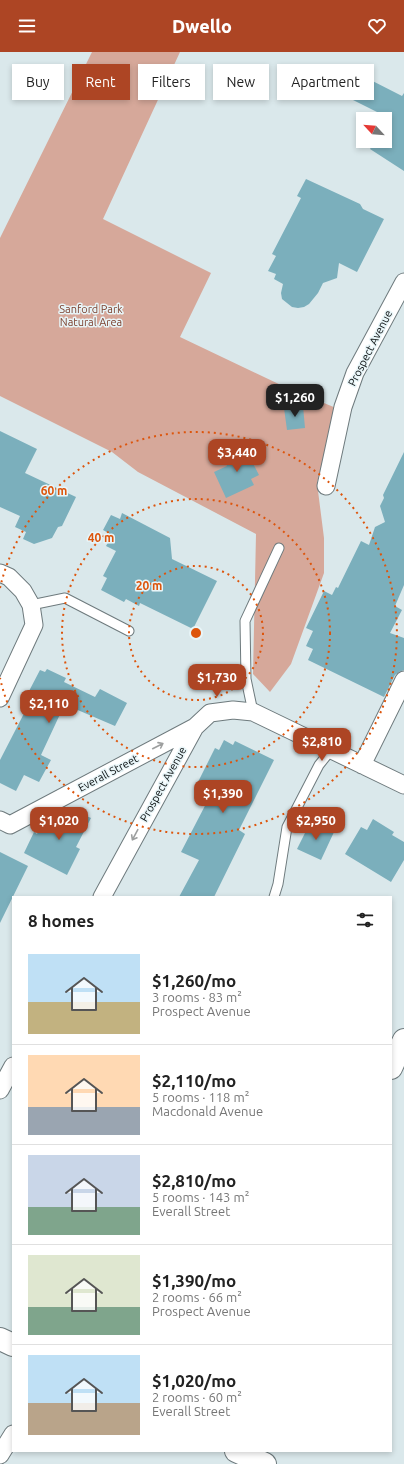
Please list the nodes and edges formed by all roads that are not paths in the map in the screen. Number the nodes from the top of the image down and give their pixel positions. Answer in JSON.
{"nodes":[{"id":1,"x":404,"y":282,"type":"edge"},
{"id":2,"x":326,"y":486,"type":"dead end"},
{"id":3,"x":279,"y":548,"type":"dead end"},
{"id":4,"x":0,"y":573,"type":"edge"},
{"id":5,"x":31,"y":605,"type":"junction"},
{"id":6,"x":129,"y":631,"type":"dead end"},
{"id":7,"x":404,"y":680,"type":"edge"},
{"id":8,"x":0,"y":698,"type":"edge"},
{"id":9,"x":253,"y":712,"type":"junction"},
{"id":10,"x":195,"y":727,"type":"junction"},
{"id":11,"x":331,"y":750,"type":"junction"},
{"id":12,"x":362,"y":765,"type":"junction"},
{"id":13,"x":404,"y":785,"type":"edge"},
{"id":14,"x":0,"y":820,"type":"edge"},
{"id":15,"x":103,"y":896,"type":"edge"},
{"id":16,"x":274,"y":896,"type":"edge"},
{"id":17,"x":404,"y":1040,"type":"edge"},
{"id":18,"x":392,"y":1066,"type":"edge"},
{"id":19,"x":12,"y":1068,"type":"edge"},
{"id":20,"x":0,"y":1090,"type":"edge"},
{"id":21,"x":0,"y":1339,"type":"edge"},
{"id":22,"x":12,"y":1345,"type":"edge"},
{"id":23,"x":12,"y":1436,"type":"edge"},
{"id":24,"x":238,"y":1452,"type":"edge"},
{"id":25,"x":0,"y":1455,"type":"edge"},
{"id":26,"x":265,"y":1464,"type":"edge"}],
"edges":[{"from":1,"to":2,"type":"street","name":"Prospect Avenue"},
{"from":3,"to":9,"type":"lane"},
{"from":4,"to":5,"type":"street"},
{"from":5,"to":6,"type":"lane"},
{"from":5,"to":8,"type":"street"},
{"from":7,"to":12,"type":"street"},
{"from":9,"to":10,"type":"street","name":"Prospect Avenue"},
{"from":9,"to":11,"type":"street"},
{"from":14,"to":10,"type":"street","name":"Everall Street","one_way":true},
{"from":10,"to":15,"type":"street","name":"Prospect Avenue","one_way":true},
{"from":11,"to":12,"type":"street"},
{"from":11,"to":16,"type":"lane"},
{"from":12,"to":13,"type":"street"},
{"from":17,"to":18,"type":"street"},
{"from":19,"to":20,"type":"street"},
{"from":21,"to":22,"type":"street"},
{"from":23,"to":25,"type":"street"},
{"from":24,"to":26,"type":"street"}]}
